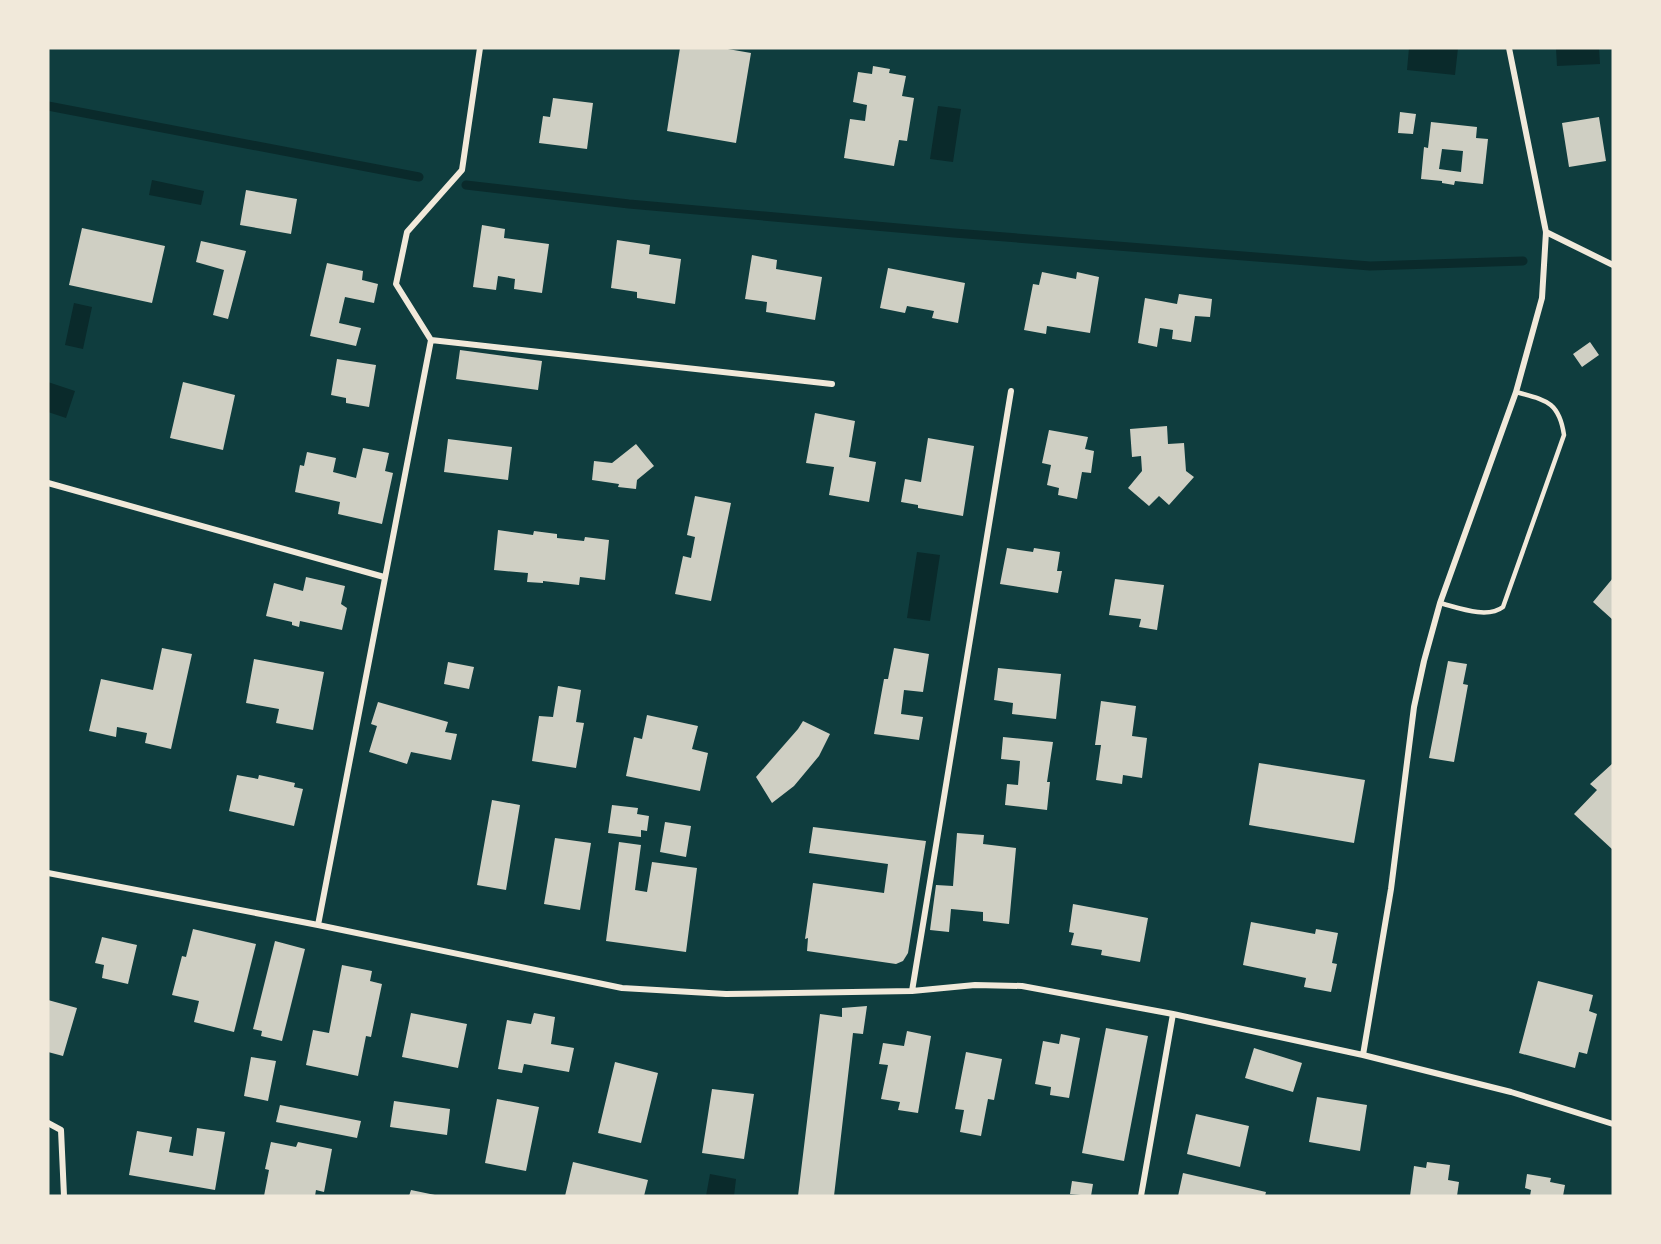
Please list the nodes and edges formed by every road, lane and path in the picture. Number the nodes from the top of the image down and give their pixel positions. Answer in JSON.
{"nodes":[{"id":1,"x":480,"y":48,"type":"edge"},
{"id":2,"x":1509,"y":48,"type":"edge"},
{"id":3,"x":1546,"y":232,"type":"junction"},
{"id":4,"x":1613,"y":265,"type":"edge"},
{"id":5,"x":431,"y":340,"type":"junction"},
{"id":6,"x":832,"y":384,"type":"dead end"},
{"id":7,"x":1011,"y":392,"type":"dead end"},
{"id":8,"x":1516,"y":392,"type":"junction"},
{"id":9,"x":48,"y":483,"type":"edge"},
{"id":10,"x":384,"y":577,"type":"junction"},
{"id":11,"x":1440,"y":603,"type":"junction"},
{"id":12,"x":48,"y":873,"type":"edge"},
{"id":13,"x":318,"y":925,"type":"junction"},
{"id":14,"x":912,"y":991,"type":"junction"},
{"id":15,"x":1173,"y":1014,"type":"junction"},
{"id":16,"x":1363,"y":1055,"type":"junction"},
{"id":17,"x":48,"y":1123,"type":"edge"},
{"id":18,"x":1613,"y":1124,"type":"edge"},
{"id":19,"x":64,"y":1196,"type":"edge"},
{"id":20,"x":1140,"y":1196,"type":"edge"}],
"edges":[{"from":1,"to":5,"type":"street"},
{"from":2,"to":3,"type":"street"},
{"from":3,"to":4,"type":"street"},
{"from":3,"to":8,"type":"street"},
{"from":5,"to":6,"type":"street"},
{"from":5,"to":10,"type":"street"},
{"from":7,"to":14,"type":"street"},
{"from":8,"to":11,"type":"street"},
{"from":8,"to":11,"type":"lane"},
{"from":9,"to":10,"type":"street"},
{"from":10,"to":13,"type":"street"},
{"from":11,"to":16,"type":"street"},
{"from":12,"to":13,"type":"street"},
{"from":13,"to":14,"type":"street"},
{"from":14,"to":15,"type":"street"},
{"from":15,"to":16,"type":"street"},
{"from":15,"to":20,"type":"street"},
{"from":16,"to":18,"type":"street"},
{"from":17,"to":19,"type":"street"}]}
